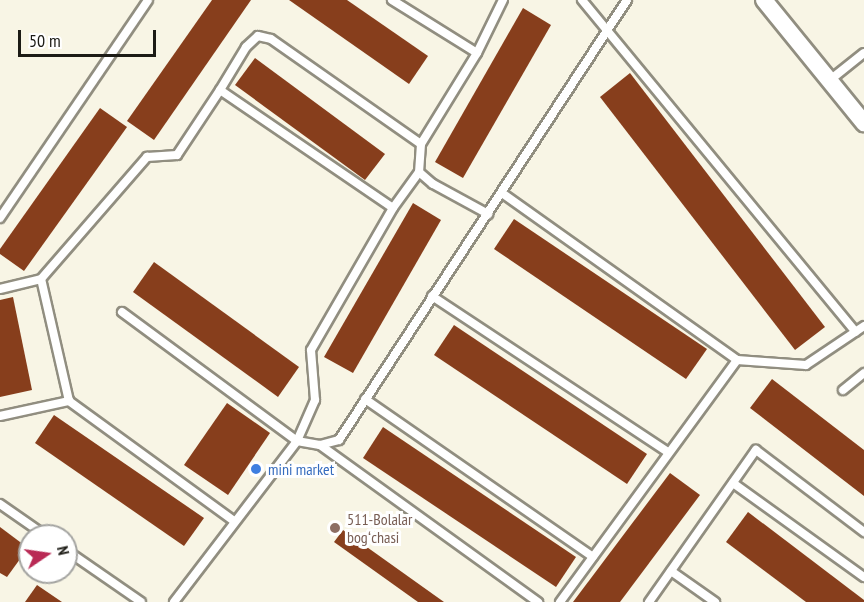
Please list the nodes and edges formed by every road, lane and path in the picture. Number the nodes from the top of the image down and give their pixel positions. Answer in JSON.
{"nodes":[{"id":1,"x":148,"y":0,"type":"edge"},
{"id":2,"x":392,"y":0,"type":"edge"},
{"id":3,"x":503,"y":0,"type":"edge"},
{"id":4,"x":582,"y":0,"type":"edge"},
{"id":5,"x":627,"y":0,"type":"edge"},
{"id":6,"x":764,"y":0,"type":"edge"},
{"id":7,"x":607,"y":32,"type":"junction"},
{"id":8,"x":477,"y":53,"type":"junction"},
{"id":9,"x":864,"y":53,"type":"edge"},
{"id":10,"x":830,"y":80,"type":"junction"},
{"id":11,"x":220,"y":90,"type":"junction"},
{"id":12,"x":864,"y":123,"type":"edge"},
{"id":13,"x":421,"y":144,"type":"junction"},
{"id":14,"x":419,"y":172,"type":"junction"},
{"id":15,"x":502,"y":193,"type":"junction"},
{"id":16,"x":393,"y":208,"type":"junction"},
{"id":17,"x":488,"y":214,"type":"junction"},
{"id":18,"x":0,"y":218,"type":"edge"},
{"id":19,"x":41,"y":279,"type":"junction"},
{"id":20,"x":0,"y":289,"type":"edge"},
{"id":21,"x":432,"y":296,"type":"junction"},
{"id":22,"x":122,"y":312,"type":"dead end"},
{"id":23,"x":860,"y":329,"type":"edge"},
{"id":24,"x":737,"y":360,"type":"junction"},
{"id":25,"x":864,"y":373,"type":"edge"},
{"id":26,"x":843,"y":390,"type":"dead end"},
{"id":27,"x":365,"y":399,"type":"junction"},
{"id":28,"x":69,"y":400,"type":"junction"},
{"id":29,"x":0,"y":416,"type":"edge"},
{"id":30,"x":297,"y":441,"type":"junction"},
{"id":31,"x":320,"y":445,"type":"junction"},
{"id":32,"x":668,"y":452,"type":"junction"},
{"id":33,"x":733,"y":483,"type":"junction"},
{"id":34,"x":0,"y":504,"type":"edge"},
{"id":35,"x":234,"y":521,"type":"junction"},
{"id":36,"x":29,"y":524,"type":"edge"},
{"id":37,"x":864,"y":532,"type":"edge"},
{"id":38,"x":593,"y":557,"type":"junction"},
{"id":39,"x":78,"y":558,"type":"edge"},
{"id":40,"x":671,"y":571,"type":"junction"},
{"id":41,"x":864,"y":577,"type":"edge"},
{"id":42,"x":141,"y":602,"type":"edge"},
{"id":43,"x":174,"y":602,"type":"edge"},
{"id":44,"x":538,"y":602,"type":"edge"},
{"id":45,"x":560,"y":602,"type":"edge"},
{"id":46,"x":649,"y":602,"type":"edge"},
{"id":47,"x":715,"y":602,"type":"edge"}],
"edges":[{"from":1,"to":18,"type":"lane"},
{"from":2,"to":8,"type":"lane"},
{"from":3,"to":8,"type":"lane"},
{"from":4,"to":7,"type":"lane"},
{"from":5,"to":7,"type":"lane"},
{"from":6,"to":10,"type":"street"},
{"from":7,"to":15,"type":"lane"},
{"from":7,"to":23,"type":"lane"},
{"from":8,"to":13,"type":"lane"},
{"from":9,"to":10,"type":"lane"},
{"from":10,"to":12,"type":"street"},
{"from":11,"to":13,"type":"lane"},
{"from":11,"to":16,"type":"lane"},
{"from":11,"to":19,"type":"lane"},
{"from":13,"to":14,"type":"lane"},
{"from":14,"to":16,"type":"lane"},
{"from":14,"to":17,"type":"lane"},
{"from":15,"to":17,"type":"lane"},
{"from":15,"to":24,"type":"lane"},
{"from":16,"to":30,"type":"lane"},
{"from":17,"to":21,"type":"lane"},
{"from":19,"to":20,"type":"lane"},
{"from":19,"to":28,"type":"lane"},
{"from":21,"to":27,"type":"lane"},
{"from":21,"to":32,"type":"lane"},
{"from":22,"to":30,"type":"lane"},
{"from":23,"to":24,"type":"lane"},
{"from":24,"to":32,"type":"lane"},
{"from":25,"to":26,"type":"lane"},
{"from":27,"to":31,"type":"lane"},
{"from":27,"to":38,"type":"lane"},
{"from":28,"to":29,"type":"lane"},
{"from":28,"to":35,"type":"lane"},
{"from":30,"to":31,"type":"lane"},
{"from":30,"to":35,"type":"lane"},
{"from":31,"to":44,"type":"lane"},
{"from":32,"to":38,"type":"lane"},
{"from":33,"to":37,"type":"lane"},
{"from":33,"to":40,"type":"lane"},
{"from":33,"to":41,"type":"lane"},
{"from":34,"to":36,"type":"lane"},
{"from":35,"to":43,"type":"lane"},
{"from":38,"to":45,"type":"lane"},
{"from":39,"to":42,"type":"lane"},
{"from":40,"to":46,"type":"lane"},
{"from":40,"to":47,"type":"lane"}]}
